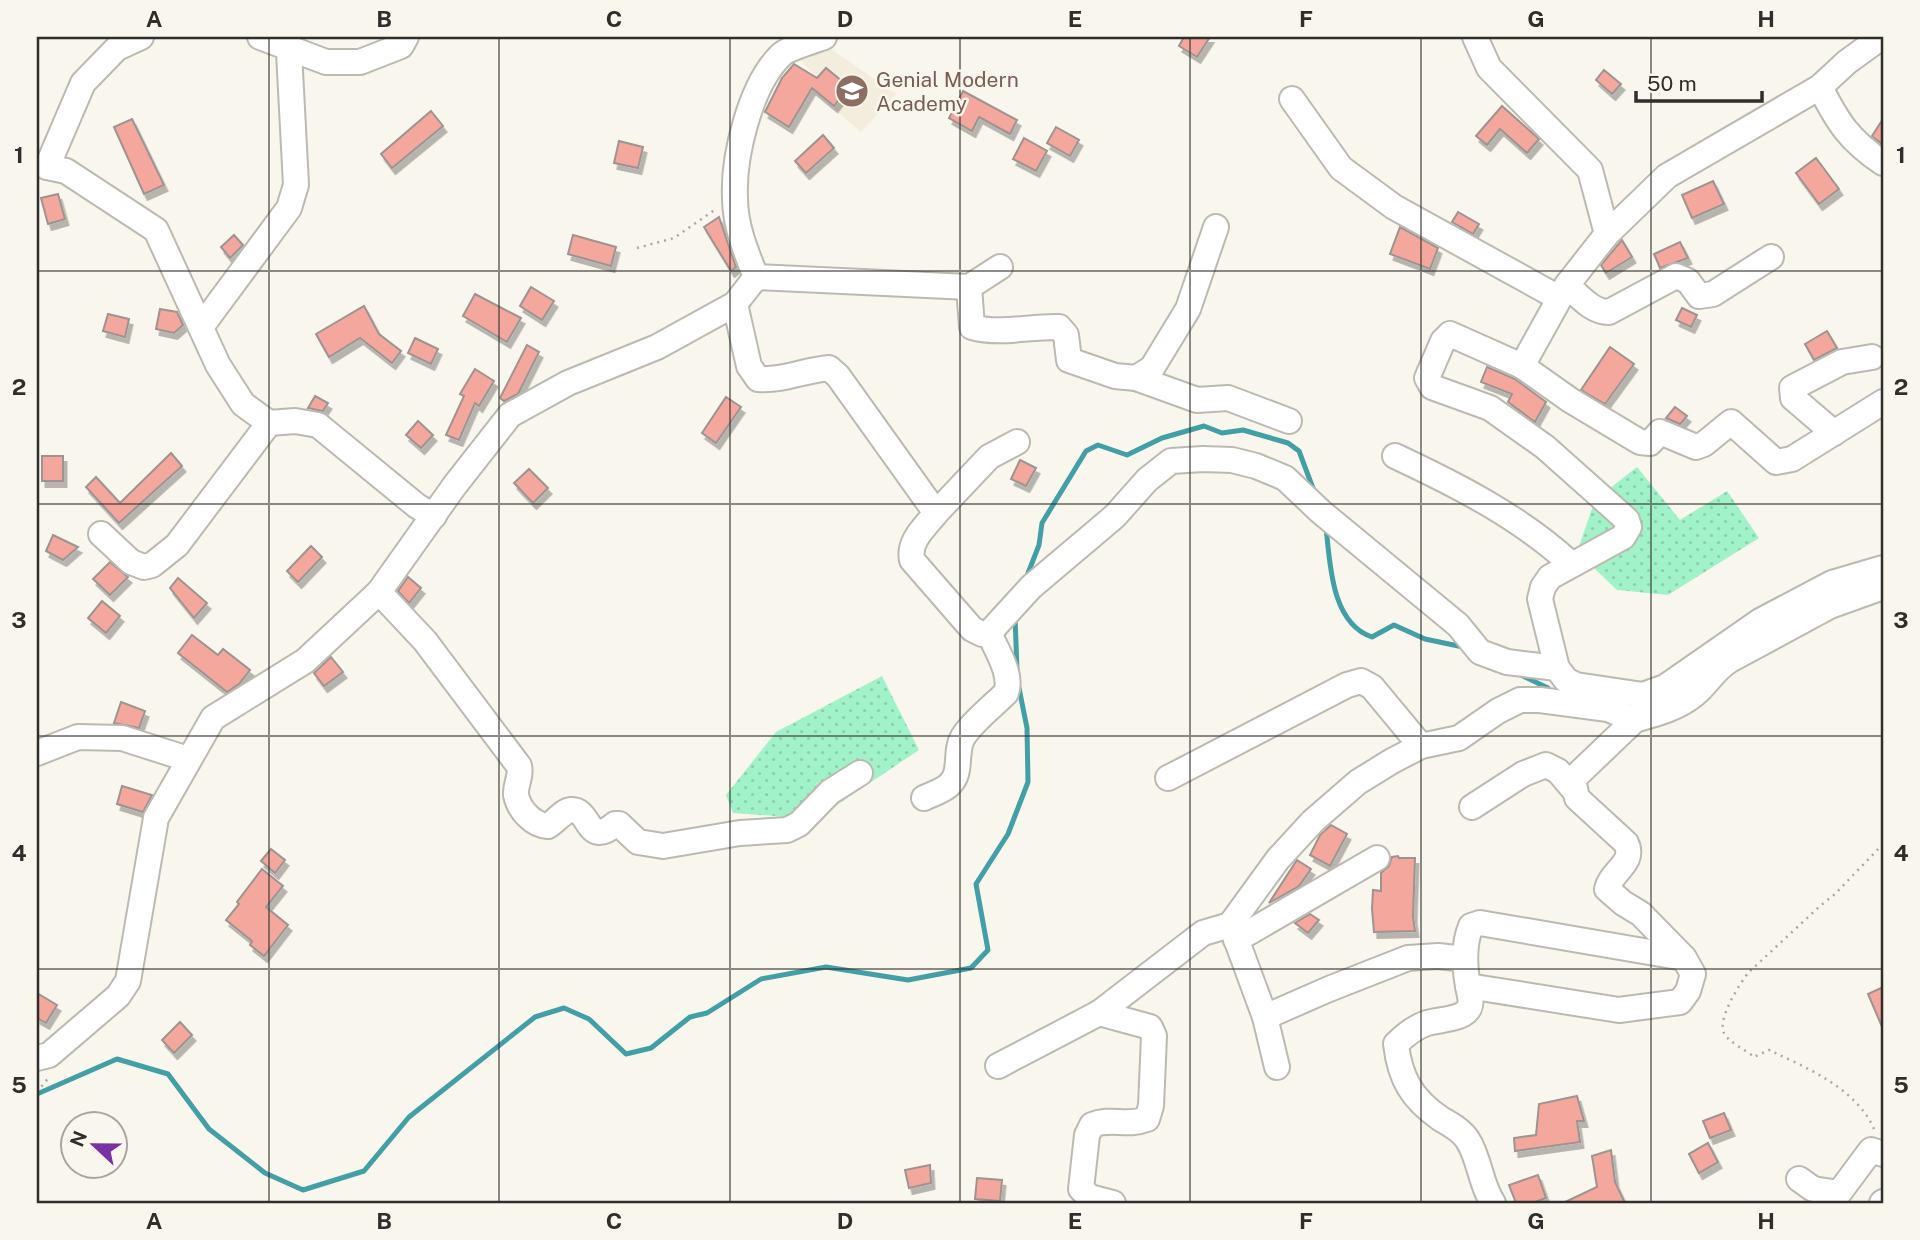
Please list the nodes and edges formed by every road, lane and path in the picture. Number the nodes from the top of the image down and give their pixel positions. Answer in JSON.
{"nodes":[{"id":1,"x":141,"y":37,"type":"edge"},
{"id":2,"x":260,"y":37,"type":"edge"},
{"id":3,"x":406,"y":37,"type":"edge"},
{"id":4,"x":824,"y":37,"type":"edge"},
{"id":5,"x":1475,"y":37,"type":"edge"},
{"id":6,"x":1883,"y":40,"type":"edge"},
{"id":7,"x":289,"y":52,"type":"dead end"},
{"id":8,"x":1820,"y":87,"type":"junction"},
{"id":9,"x":1292,"y":99,"type":"dead end"},
{"id":10,"x":42,"y":163,"type":"edge"},
{"id":11,"x":1883,"y":163,"type":"edge"},
{"id":12,"x":735,"y":199,"type":"junction"},
{"id":13,"x":1216,"y":227,"type":"dead end"},
{"id":14,"x":1607,"y":234,"type":"junction"},
{"id":15,"x":637,"y":248,"type":"dead end"},
{"id":16,"x":1771,"y":257,"type":"dead end"},
{"id":17,"x":1000,"y":267,"type":"dead end"},
{"id":18,"x":756,"y":277,"type":"junction"},
{"id":19,"x":969,"y":287,"type":"junction"},
{"id":20,"x":1563,"y":292,"type":"junction"},
{"id":21,"x":735,"y":304,"type":"junction"},
{"id":22,"x":201,"y":327,"type":"junction"},
{"id":23,"x":1871,"y":357,"type":"dead end"},
{"id":24,"x":1521,"y":366,"type":"junction"},
{"id":25,"x":1136,"y":378,"type":"junction"},
{"id":26,"x":1883,"y":402,"type":"edge"},
{"id":27,"x":1289,"y":421,"type":"dead end"},
{"id":28,"x":269,"y":423,"type":"junction"},
{"id":29,"x":1834,"y":433,"type":"junction"},
{"id":30,"x":1017,"y":442,"type":"dead end"},
{"id":31,"x":1395,"y":456,"type":"dead end"},
{"id":32,"x":936,"y":513,"type":"junction"},
{"id":33,"x":434,"y":516,"type":"junction"},
{"id":34,"x":101,"y":534,"type":"dead end"},
{"id":35,"x":1571,"y":564,"type":"junction"},
{"id":36,"x":1883,"y":568,"type":"edge"},
{"id":37,"x":1883,"y":587,"type":"edge"},
{"id":38,"x":379,"y":592,"type":"junction"},
{"id":39,"x":989,"y":633,"type":"junction"},
{"id":40,"x":1557,"y":668,"type":"junction"},
{"id":41,"x":1641,"y":707,"type":"junction"},
{"id":42,"x":1421,"y":746,"type":"junction"},
{"id":43,"x":37,"y":753,"type":"edge"},
{"id":44,"x":188,"y":758,"type":"junction"},
{"id":45,"x":860,"y":773,"type":"dead end"},
{"id":46,"x":1168,"y":778,"type":"dead end"},
{"id":47,"x":1574,"y":790,"type":"junction"},
{"id":48,"x":925,"y":798,"type":"dead end"},
{"id":49,"x":1472,"y":807,"type":"dead end"},
{"id":50,"x":1883,"y":844,"type":"edge"},
{"id":51,"x":1377,"y":858,"type":"dead end"},
{"id":52,"x":1233,"y":932,"type":"junction"},
{"id":53,"x":1684,"y":958,"type":"junction"},
{"id":54,"x":1465,"y":959,"type":"junction"},
{"id":55,"x":1468,"y":986,"type":"junction"},
{"id":56,"x":1099,"y":1013,"type":"junction"},
{"id":57,"x":1265,"y":1017,"type":"junction"},
{"id":58,"x":37,"y":1059,"type":"edge"},
{"id":59,"x":998,"y":1066,"type":"dead end"},
{"id":60,"x":1277,"y":1067,"type":"dead end"},
{"id":61,"x":1877,"y":1152,"type":"edge"},
{"id":62,"x":1799,"y":1178,"type":"dead end"},
{"id":63,"x":1113,"y":1203,"type":"edge"},
{"id":64,"x":1493,"y":1203,"type":"edge"}],
"edges":[{"from":1,"to":10,"type":"street"},
{"from":2,"to":3,"type":"street"},
{"from":4,"to":12,"type":"street"},
{"from":5,"to":14,"type":"street"},
{"from":6,"to":8,"type":"street"},
{"from":7,"to":22,"type":"street"},
{"from":8,"to":11,"type":"street"},
{"from":8,"to":14,"type":"street"},
{"from":9,"to":20,"type":"street"},
{"from":10,"to":22,"type":"street"},
{"from":12,"to":15,"type":"path"},
{"from":12,"to":18,"type":"street"},
{"from":13,"to":25,"type":"street"},
{"from":14,"to":20,"type":"street"},
{"from":16,"to":20,"type":"street"},
{"from":17,"to":19,"type":"street"},
{"from":18,"to":19,"type":"street"},
{"from":18,"to":21,"type":"street"},
{"from":19,"to":25,"type":"street"},
{"from":20,"to":24,"type":"street"},
{"from":21,"to":32,"type":"street"},
{"from":21,"to":33,"type":"street"},
{"from":22,"to":28,"type":"street"},
{"from":23,"to":29,"type":"street"},
{"from":24,"to":29,"type":"street"},
{"from":24,"to":35,"type":"street"},
{"from":25,"to":27,"type":"street"},
{"from":26,"to":29,"type":"street"},
{"from":28,"to":33,"type":"street"},
{"from":28,"to":34,"type":"street"},
{"from":30,"to":32,"type":"street"},
{"from":31,"to":35,"type":"street"},
{"from":32,"to":39,"type":"street"},
{"from":33,"to":38,"type":"street"},
{"from":35,"to":40,"type":"street"},
{"from":36,"to":41,"type":"street"},
{"from":37,"to":41,"type":"street"},
{"from":38,"to":44,"type":"street"},
{"from":38,"to":45,"type":"street"},
{"from":39,"to":40,"type":"street"},
{"from":39,"to":48,"type":"street"},
{"from":40,"to":41,"type":"street"},
{"from":41,"to":42,"type":"street"},
{"from":41,"to":47,"type":"street"},
{"from":42,"to":46,"type":"street"},
{"from":42,"to":52,"type":"street"},
{"from":43,"to":44,"type":"street"},
{"from":44,"to":58,"type":"street"},
{"from":47,"to":49,"type":"street"},
{"from":47,"to":53,"type":"street"},
{"from":50,"to":61,"type":"path"},
{"from":51,"to":52,"type":"street"},
{"from":52,"to":56,"type":"street"},
{"from":52,"to":57,"type":"street"},
{"from":53,"to":54,"type":"street"},
{"from":53,"to":55,"type":"street"},
{"from":54,"to":55,"type":"street"},
{"from":54,"to":57,"type":"street"},
{"from":55,"to":64,"type":"street"},
{"from":56,"to":59,"type":"street"},
{"from":56,"to":63,"type":"street"},
{"from":57,"to":60,"type":"street"},
{"from":61,"to":62,"type":"street"}]}
